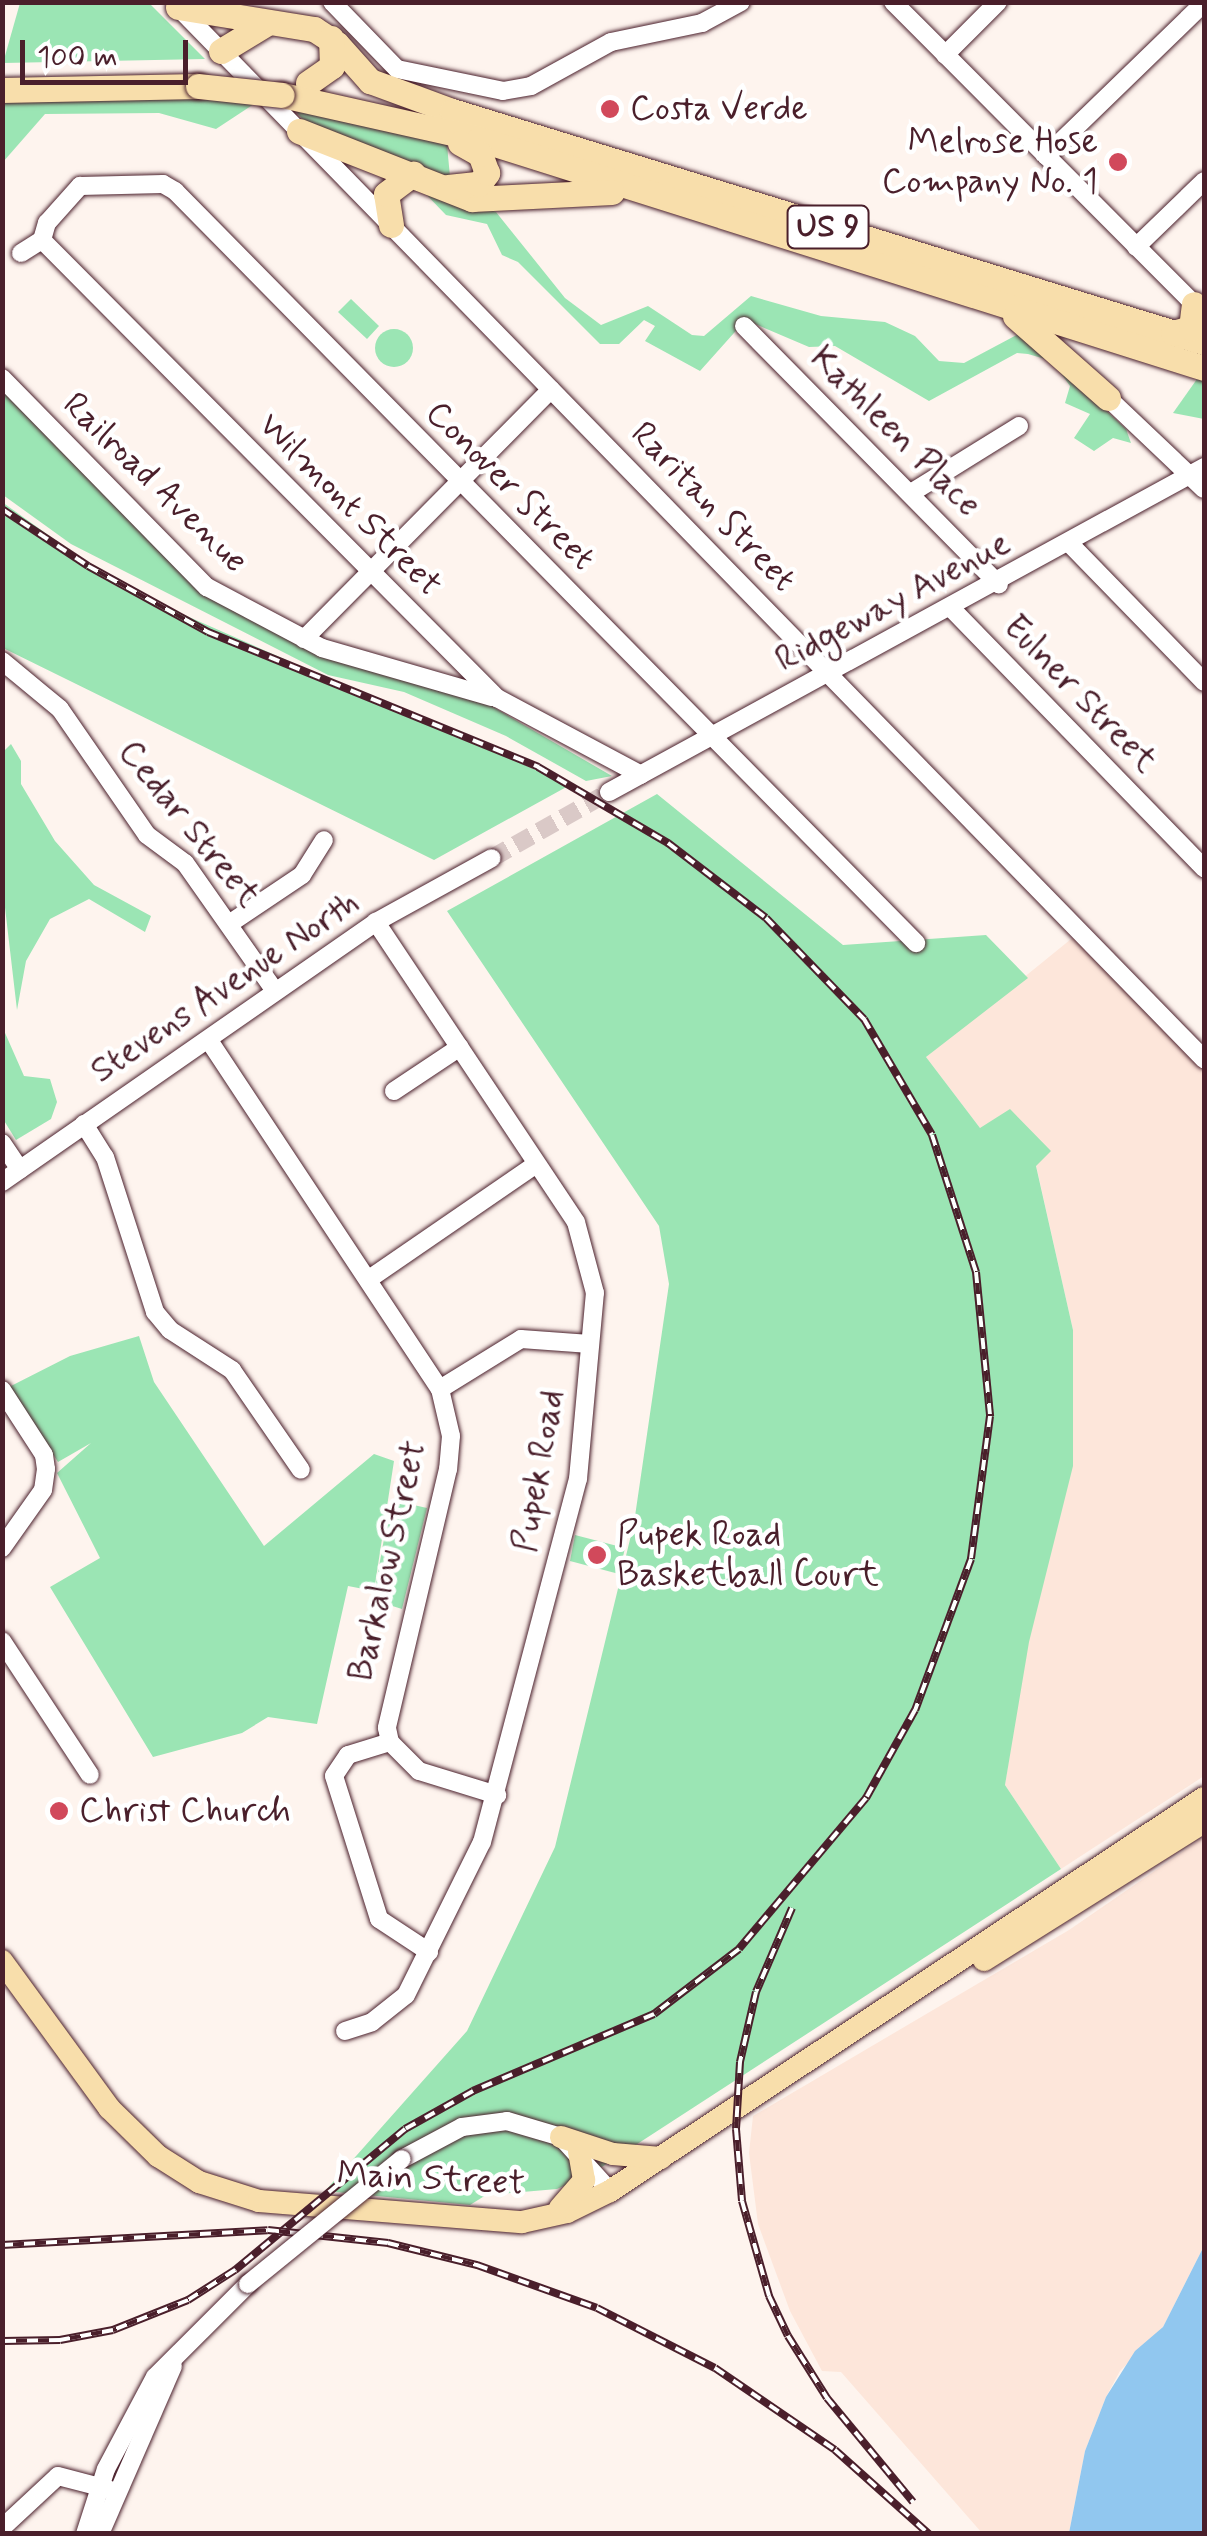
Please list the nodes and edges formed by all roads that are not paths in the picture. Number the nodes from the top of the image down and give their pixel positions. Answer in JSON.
{"nodes":[{"id":1,"x":332,"y":2,"type":"edge"},
{"id":2,"x":741,"y":2,"type":"edge"},
{"id":3,"x":893,"y":2,"type":"edge"},
{"id":4,"x":998,"y":2,"type":"edge"},
{"id":5,"x":1204,"y":4,"type":"edge"},
{"id":6,"x":176,"y":5,"type":"edge"},
{"id":7,"x":238,"y":18,"type":"junction"},
{"id":8,"x":266,"y":23,"type":"junction"},
{"id":9,"x":331,"y":38,"type":"junction"},
{"id":10,"x":213,"y":42,"type":"junction"},
{"id":11,"x":945,"y":55,"type":"junction"},
{"id":12,"x":10,"y":82,"type":"edge"},
{"id":13,"x":308,"y":83,"type":"junction"},
{"id":14,"x":275,"y":87,"type":"junction"},
{"id":15,"x":452,"y":111,"type":"junction"},
{"id":16,"x":404,"y":118,"type":"junction"},
{"id":17,"x":299,"y":131,"type":"junction"},
{"id":18,"x":1046,"y":156,"type":"junction"},
{"id":19,"x":413,"y":174,"type":"junction"},
{"id":20,"x":1204,"y":181,"type":"edge"},
{"id":21,"x":448,"y":187,"type":"junction"},
{"id":22,"x":657,"y":198,"type":"junction"},
{"id":23,"x":391,"y":225,"type":"junction"},
{"id":24,"x":42,"y":240,"type":"junction"},
{"id":25,"x":1136,"y":247,"type":"junction"},
{"id":26,"x":21,"y":253,"type":"dead end"},
{"id":27,"x":989,"y":301,"type":"junction"},
{"id":28,"x":1199,"y":310,"type":"edge"},
{"id":29,"x":744,"y":326,"type":"dead end"},
{"id":30,"x":1173,"y":333,"type":"junction"},
{"id":31,"x":1204,"y":342,"type":"edge"},
{"id":32,"x":1204,"y":368,"type":"edge"},
{"id":33,"x":2,"y":378,"type":"edge"},
{"id":34,"x":551,"y":389,"type":"junction"},
{"id":35,"x":1108,"y":398,"type":"joint"},
{"id":36,"x":1020,"y":426,"type":"dead end"},
{"id":37,"x":1197,"y":471,"type":"edge"},
{"id":38,"x":458,"y":480,"type":"junction"},
{"id":39,"x":1204,"y":489,"type":"edge"},
{"id":40,"x":911,"y":493,"type":"junction"},
{"id":41,"x":1071,"y":545,"type":"junction"},
{"id":42,"x":368,"y":570,"type":"junction"},
{"id":43,"x":999,"y":585,"type":"junction"},
{"id":44,"x":950,"y":608,"type":"junction"},
{"id":45,"x":304,"y":639,"type":"junction"},
{"id":46,"x":2,"y":661,"type":"edge"},
{"id":47,"x":827,"y":671,"type":"junction"},
{"id":48,"x":1204,"y":682,"type":"edge"},
{"id":49,"x":497,"y":698,"type":"junction"},
{"id":50,"x":712,"y":736,"type":"junction"},
{"id":51,"x":641,"y":775,"type":"junction"},
{"id":52,"x":610,"y":792,"type":"tunnel mouth"},
{"id":53,"x":324,"y":840,"type":"dead end"},
{"id":54,"x":492,"y":858,"type":"tunnel mouth"},
{"id":55,"x":1204,"y":868,"type":"edge"},
{"id":56,"x":376,"y":922,"type":"junction"},
{"id":57,"x":229,"y":924,"type":"junction"},
{"id":58,"x":916,"y":943,"type":"dead end"},
{"id":59,"x":275,"y":991,"type":"junction"},
{"id":60,"x":210,"y":1042,"type":"junction"},
{"id":61,"x":460,"y":1047,"type":"junction"},
{"id":62,"x":1204,"y":1060,"type":"edge"},
{"id":63,"x":394,"y":1091,"type":"dead end"},
{"id":64,"x":84,"y":1124,"type":"junction"},
{"id":65,"x":2,"y":1143,"type":"edge"},
{"id":66,"x":535,"y":1165,"type":"junction"},
{"id":67,"x":20,"y":1170,"type":"junction"},
{"id":68,"x":2,"y":1182,"type":"edge"},
{"id":69,"x":369,"y":1279,"type":"junction"},
{"id":70,"x":590,"y":1344,"type":"junction"},
{"id":71,"x":440,"y":1389,"type":"junction"},
{"id":72,"x":2,"y":1390,"type":"edge"},
{"id":73,"x":300,"y":1470,"type":"dead end"},
{"id":74,"x":2,"y":1548,"type":"edge"},
{"id":75,"x":2,"y":1641,"type":"edge"},
{"id":76,"x":390,"y":1742,"type":"junction"},
{"id":77,"x":90,"y":1775,"type":"dead end"},
{"id":78,"x":498,"y":1795,"type":"junction"},
{"id":79,"x":1204,"y":1798,"type":"edge"},
{"id":80,"x":1204,"y":1822,"type":"edge"},
{"id":81,"x":429,"y":1952,"type":"junction"},
{"id":82,"x":2,"y":1961,"type":"edge"},
{"id":83,"x":901,"y":2003,"type":"junction"},
{"id":84,"x":345,"y":2031,"type":"dead end"},
{"id":85,"x":570,"y":2144,"type":"junction"},
{"id":86,"x":661,"y":2158,"type":"junction"},
{"id":87,"x":610,"y":2191,"type":"junction"},
{"id":88,"x":540,"y":2219,"type":"junction"},
{"id":89,"x":106,"y":2488,"type":"junction"},
{"id":90,"x":2,"y":2528,"type":"edge"},
{"id":91,"x":84,"y":2534,"type":"edge"},
{"id":92,"x":100,"y":2534,"type":"edge"}],
"edges":[{"from":1,"to":2,"type":"street"},
{"from":3,"to":11,"type":"street"},
{"from":4,"to":11,"type":"street"},
{"from":5,"to":18,"type":"street"},
{"from":6,"to":7,"type":"highway"},
{"from":6,"to":10,"type":"street","name":"Raritan Street"},
{"from":7,"to":8,"type":"highway"},
{"from":7,"to":10,"type":"highway"},
{"from":8,"to":9,"type":"highway"},
{"from":8,"to":10,"type":"highway"},
{"from":9,"to":13,"type":"highway"},
{"from":9,"to":15,"type":"highway"},
{"from":10,"to":17,"type":"street","name":"Raritan Street"},
{"from":11,"to":18,"type":"street"},
{"from":12,"to":14,"type":"highway","number":"US 9","bridge":true},
{"from":13,"to":14,"type":"highway","number":"US 9"},
{"from":13,"to":15,"type":"highway","number":"US 9"},
{"from":14,"to":16,"type":"highway","number":"US 9"},
{"from":15,"to":30,"type":"highway","number":"US 9"},
{"from":16,"to":21,"type":"highway"},
{"from":16,"to":22,"type":"highway","number":"US 9"},
{"from":17,"to":19,"type":"highway"},
{"from":17,"to":23,"type":"street","name":"Raritan Street"},
{"from":18,"to":25,"type":"street"},
{"from":19,"to":21,"type":"highway"},
{"from":19,"to":23,"type":"highway"},
{"from":20,"to":25,"type":"street"},
{"from":21,"to":22,"type":"highway"},
{"from":22,"to":27,"type":"highway","number":"US 9"},
{"from":23,"to":34,"type":"street","name":"Raritan Street"},
{"from":24,"to":26,"type":"street"},
{"from":24,"to":38,"type":"street","name":"Conover Street"},
{"from":24,"to":42,"type":"street","name":"Wilmont Street"},
{"from":25,"to":28,"type":"street"},
{"from":27,"to":32,"type":"highway","number":"US 9"},
{"from":27,"to":35,"type":"highway"},
{"from":28,"to":30,"type":"highway"},
{"from":29,"to":40,"type":"street","name":"Kathleen Place"},
{"from":30,"to":31,"type":"highway","number":"US 9"},
{"from":33,"to":45,"type":"street","name":"Railroad Avenue"},
{"from":34,"to":38,"type":"street"},
{"from":34,"to":47,"type":"street","name":"Raritan Street"},
{"from":35,"to":37,"type":"street"},
{"from":36,"to":40,"type":"street"},
{"from":37,"to":39,"type":"street"},
{"from":37,"to":41,"type":"street","name":"Ridgeway Avenue"},
{"from":38,"to":42,"type":"street"},
{"from":38,"to":50,"type":"street","name":"Conover Street"},
{"from":40,"to":43,"type":"street","name":"Kathleen Place"},
{"from":41,"to":43,"type":"street","name":"Ridgeway Avenue"},
{"from":41,"to":48,"type":"street"},
{"from":42,"to":45,"type":"street"},
{"from":42,"to":49,"type":"street","name":"Wilmont Street"},
{"from":43,"to":44,"type":"street","name":"Ridgeway Avenue"},
{"from":44,"to":47,"type":"street","name":"Ridgeway Avenue"},
{"from":44,"to":55,"type":"street","name":"Eulner Street"},
{"from":45,"to":49,"type":"street","name":"Railroad Avenue"},
{"from":46,"to":57,"type":"street","name":"Cedar Street"},
{"from":47,"to":50,"type":"street","name":"Ridgeway Avenue"},
{"from":47,"to":62,"type":"street","name":"Raritan Street"},
{"from":49,"to":51,"type":"street","name":"Wilmont Street"},
{"from":50,"to":51,"type":"street","name":"Ridgeway Avenue"},
{"from":50,"to":58,"type":"street","name":"Conover Street"},
{"from":51,"to":52,"type":"street","name":"Ridgeway Avenue"},
{"from":53,"to":57,"type":"street"},
{"from":54,"to":56,"type":"street","name":"Stevens Avenue North"},
{"from":56,"to":59,"type":"street","name":"Stevens Avenue North"},
{"from":56,"to":61,"type":"street","name":"Pupek Road"},
{"from":57,"to":59,"type":"street","name":"Cedar Street"},
{"from":59,"to":60,"type":"street","name":"Stevens Avenue North"},
{"from":60,"to":64,"type":"street","name":"Stevens Avenue North"},
{"from":60,"to":69,"type":"street","name":"Barkalow Street"},
{"from":61,"to":63,"type":"street"},
{"from":61,"to":66,"type":"street","name":"Pupek Road"},
{"from":64,"to":67,"type":"street","name":"Stevens Avenue North"},
{"from":64,"to":73,"type":"street"},
{"from":65,"to":67,"type":"street"},
{"from":66,"to":69,"type":"street"},
{"from":66,"to":70,"type":"street","name":"Pupek Road"},
{"from":67,"to":68,"type":"street","name":"Stevens Avenue North"},
{"from":69,"to":71,"type":"street","name":"Barkalow Street"},
{"from":70,"to":71,"type":"street"},
{"from":70,"to":78,"type":"street","name":"Pupek Road"},
{"from":71,"to":76,"type":"street","name":"Barkalow Street"},
{"from":72,"to":74,"type":"street"},
{"from":75,"to":77,"type":"street"},
{"from":76,"to":78,"type":"street"},
{"from":76,"to":81,"type":"street"},
{"from":78,"to":81,"type":"street","name":"Pupek Road"},
{"from":79,"to":83,"type":"main road","name":"Main Street"},
{"from":80,"to":83,"type":"main road","name":"Main Street"},
{"from":81,"to":84,"type":"street","name":"Pupek Road"},
{"from":82,"to":88,"type":"main road","name":"Main Street"},
{"from":83,"to":86,"type":"main road","name":"Main Street"},
{"from":85,"to":86,"type":"main road"},
{"from":85,"to":87,"type":"street"},
{"from":85,"to":88,"type":"main road"},
{"from":85,"to":89,"type":"street","bridge":true},
{"from":86,"to":87,"type":"main road","name":"Main Street"},
{"from":87,"to":88,"type":"main road","name":"Main Street"},
{"from":89,"to":90,"type":"street"},
{"from":89,"to":91,"type":"street"},
{"from":89,"to":92,"type":"street"}]}
